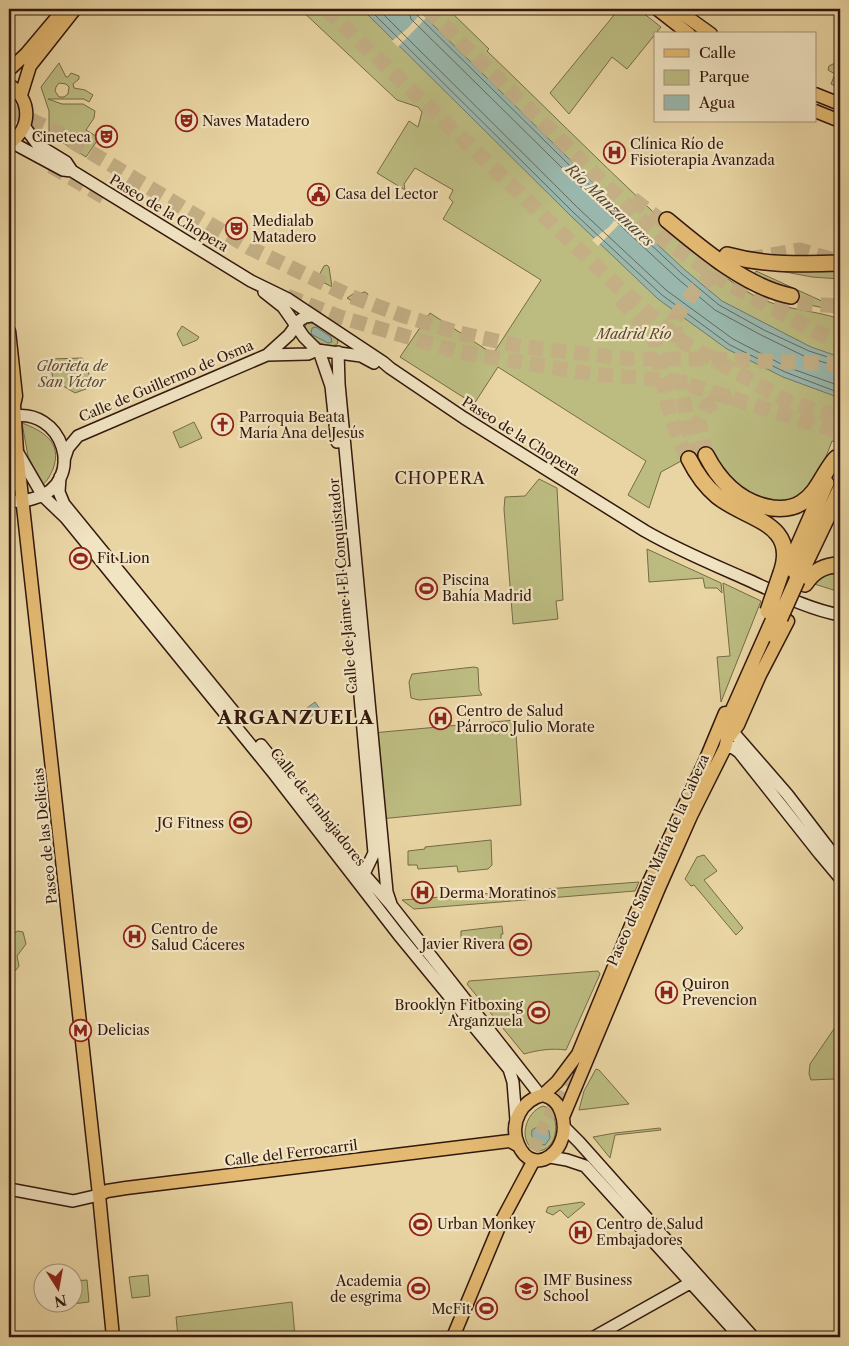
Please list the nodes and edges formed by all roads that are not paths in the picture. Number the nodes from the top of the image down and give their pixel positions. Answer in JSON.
{"nodes":[{"id":1,"x":65,"y":9,"type":"edge"},
{"id":2,"x":75,"y":9,"type":"edge"},
{"id":3,"x":657,"y":9,"type":"edge"},
{"id":4,"x":676,"y":9,"type":"edge"},
{"id":5,"x":686,"y":32,"type":"edge"},
{"id":6,"x":708,"y":32,"type":"edge"},
{"id":7,"x":9,"y":70,"type":"edge"},
{"id":8,"x":9,"y":85,"type":"edge"},
{"id":9,"x":816,"y":94,"type":"edge"},
{"id":10,"x":20,"y":95,"type":"junction"},
{"id":11,"x":840,"y":104,"type":"edge"},
{"id":12,"x":816,"y":111,"type":"edge"},
{"id":13,"x":840,"y":121,"type":"edge"},
{"id":14,"x":24,"y":126,"type":"junction"},
{"id":15,"x":10,"y":143,"type":"edge"},
{"id":16,"x":72,"y":171,"type":"junction"},
{"id":17,"x":667,"y":220,"type":"tunnel mouth"},
{"id":18,"x":728,"y":255,"type":"dead end"},
{"id":19,"x":840,"y":263,"type":"edge"},
{"id":20,"x":251,"y":281,"type":"junction"},
{"id":21,"x":791,"y":296,"type":"tunnel mouth"},
{"id":22,"x":311,"y":316,"type":"junction"},
{"id":23,"x":296,"y":326,"type":"junction"},
{"id":24,"x":9,"y":332,"type":"edge"},
{"id":25,"x":341,"y":334,"type":"junction"},
{"id":26,"x":318,"y":350,"type":"junction"},
{"id":27,"x":338,"y":352,"type":"junction"},
{"id":28,"x":267,"y":355,"type":"junction"},
{"id":29,"x":390,"y":368,"type":"junction"},
{"id":30,"x":12,"y":416,"type":"edge"},
{"id":31,"x":52,"y":428,"type":"junction"},
{"id":32,"x":78,"y":436,"type":"junction"},
{"id":33,"x":17,"y":452,"type":"junction"},
{"id":34,"x":839,"y":453,"type":"edge"},
{"id":35,"x":64,"y":460,"type":"junction"},
{"id":36,"x":60,"y":477,"type":"junction"},
{"id":37,"x":840,"y":490,"type":"edge"},
{"id":38,"x":43,"y":496,"type":"junction"},
{"id":39,"x":9,"y":500,"type":"edge"},
{"id":40,"x":23,"y":502,"type":"junction"},
{"id":41,"x":840,"y":565,"type":"edge"},
{"id":42,"x":791,"y":582,"type":"junction"},
{"id":43,"x":840,"y":609,"type":"edge"},
{"id":44,"x":840,"y":615,"type":"edge"},
{"id":45,"x":779,"y":617,"type":"junction"},
{"id":46,"x":774,"y":635,"type":"joint"},
{"id":47,"x":735,"y":717,"type":"dead end"},
{"id":48,"x":715,"y":737,"type":"junction"},
{"id":49,"x":728,"y":737,"type":"junction"},
{"id":50,"x":840,"y":863,"type":"edge"},
{"id":51,"x":362,"y":873,"type":"junction"},
{"id":52,"x":840,"y":878,"type":"edge"},
{"id":53,"x":365,"y":891,"type":"junction"},
{"id":54,"x":391,"y":905,"type":"junction"},
{"id":55,"x":542,"y":1095,"type":"junction"},
{"id":56,"x":516,"y":1123,"type":"junction"},
{"id":57,"x":564,"y":1123,"type":"junction"},
{"id":58,"x":487,"y":1144,"type":"junction"},
{"id":59,"x":519,"y":1146,"type":"junction"},
{"id":60,"x":550,"y":1157,"type":"junction"},
{"id":61,"x":534,"y":1160,"type":"junction"},
{"id":62,"x":9,"y":1189,"type":"edge"},
{"id":63,"x":99,"y":1195,"type":"junction"},
{"id":64,"x":690,"y":1283,"type":"junction"},
{"id":65,"x":113,"y":1337,"type":"edge"},
{"id":66,"x":453,"y":1337,"type":"edge"},
{"id":67,"x":594,"y":1337,"type":"edge"},
{"id":68,"x":740,"y":1337,"type":"edge"},
{"id":69,"x":753,"y":1337,"type":"edge"}],
"edges":[{"from":1,"to":7,"type":"main road"},
{"from":2,"to":10,"type":"main road"},
{"from":3,"to":5,"type":"main road"},
{"from":4,"to":6,"type":"main road"},
{"from":8,"to":10,"type":"main road"},
{"from":9,"to":11,"type":"main road"},
{"from":10,"to":14,"type":"main road"},
{"from":12,"to":13,"type":"main road"},
{"from":14,"to":15,"type":"main road"},
{"from":14,"to":16,"type":"street","name":"Paseo de la Chopera"},
{"from":15,"to":16,"type":"street","name":"Paseo de la Chopera"},
{"from":16,"to":20,"type":"street","name":"Paseo de la Chopera"},
{"from":17,"to":21,"type":"highway"},
{"from":18,"to":19,"type":"highway"},
{"from":20,"to":22,"type":"street","name":"Paseo de la Chopera"},
{"from":20,"to":23,"type":"street","name":"Paseo de la Chopera"},
{"from":22,"to":23,"type":"street","name":"Calle de Guillermo de Osma"},
{"from":22,"to":25,"type":"street","name":"Paseo de la Chopera"},
{"from":23,"to":26,"type":"street","name":"Paseo de la Chopera"},
{"from":23,"to":28,"type":"street","name":"Calle de Guillermo de Osma"},
{"from":24,"to":30,"type":"main road","name":"Paseo de las Delicias"},
{"from":25,"to":27,"type":"street","name":"Calle de Jaime I El Conquistador"},
{"from":25,"to":29,"type":"street","name":"Paseo de la Chopera"},
{"from":26,"to":27,"type":"street","name":"Calle de Guillermo de Osma"},
{"from":26,"to":28,"type":"street","name":"Calle de Guillermo de Osma"},
{"from":26,"to":51,"type":"street","name":"Calle de Jaime I El Conquistador"},
{"from":27,"to":29,"type":"street","name":"Paseo de la Chopera"},
{"from":27,"to":54,"type":"street","name":"Calle de Jaime I El Conquistador"},
{"from":28,"to":32,"type":"street","name":"Calle de Guillermo de Osma"},
{"from":29,"to":42,"type":"street","name":"Paseo de la Chopera"},
{"from":30,"to":31,"type":"street","name":"Calle de Guillermo de Osma"},
{"from":30,"to":33,"type":"main road","name":"Paseo de las Delicias"},
{"from":31,"to":32,"type":"street","name":"Calle de Guillermo de Osma"},
{"from":31,"to":35,"type":"street"},
{"from":32,"to":35,"type":"street","name":"Calle de Guillermo de Osma"},
{"from":33,"to":38,"type":"street","name":"Calle de Embajadores"},
{"from":33,"to":40,"type":"main road","name":"Paseo de las Delicias"},
{"from":34,"to":42,"type":"highway"},
{"from":34,"to":42,"type":"highway"},
{"from":35,"to":36,"type":"street"},
{"from":36,"to":38,"type":"street"},
{"from":36,"to":51,"type":"street","name":"Calle de Embajadores"},
{"from":37,"to":42,"type":"highway"},
{"from":38,"to":40,"type":"street"},
{"from":38,"to":53,"type":"street","name":"Calle de Embajadores"},
{"from":39,"to":40,"type":"street"},
{"from":40,"to":63,"type":"main road","name":"Paseo de las Delicias"},
{"from":41,"to":42,"type":"highway"},
{"from":42,"to":43,"type":"street"},
{"from":42,"to":44,"type":"street"},
{"from":42,"to":45,"type":"highway","bridge":true},
{"from":42,"to":45,"type":"highway"},
{"from":45,"to":46,"type":"highway"},
{"from":45,"to":48,"type":"main road","name":"Paseo de Santa María de la Cabeza"},
{"from":45,"to":49,"type":"main road","name":"Paseo de Santa María de la Cabeza"},
{"from":46,"to":47,"type":"main road"},
{"from":48,"to":49,"type":"main road"},
{"from":48,"to":55,"type":"main road","name":"Paseo de Santa María de la Cabeza"},
{"from":49,"to":50,"type":"street"},
{"from":49,"to":52,"type":"street"},
{"from":49,"to":57,"type":"main road","name":"Paseo de Santa María de la Cabeza"},
{"from":51,"to":53,"type":"street"},
{"from":51,"to":54,"type":"street","name":"Calle de Embajadores"},
{"from":53,"to":56,"type":"street","name":"Calle de Embajadores"},
{"from":54,"to":55,"type":"street","name":"Calle de Embajadores"},
{"from":55,"to":56,"type":"main road"},
{"from":55,"to":57,"type":"main road"},
{"from":56,"to":58,"type":"main road","name":"Calle del Ferrocarril"},
{"from":56,"to":59,"type":"main road"},
{"from":57,"to":60,"type":"main road"},
{"from":57,"to":69,"type":"street"},
{"from":58,"to":59,"type":"main road","name":"Calle del Ferrocarril"},
{"from":58,"to":63,"type":"main road","name":"Calle del Ferrocarril"},
{"from":59,"to":61,"type":"main road"},
{"from":60,"to":61,"type":"main road"},
{"from":60,"to":64,"type":"street"},
{"from":61,"to":66,"type":"main road"},
{"from":62,"to":63,"type":"street"},
{"from":63,"to":65,"type":"main road","name":"Paseo de las Delicias"},
{"from":64,"to":67,"type":"street"},
{"from":64,"to":68,"type":"street"}]}
